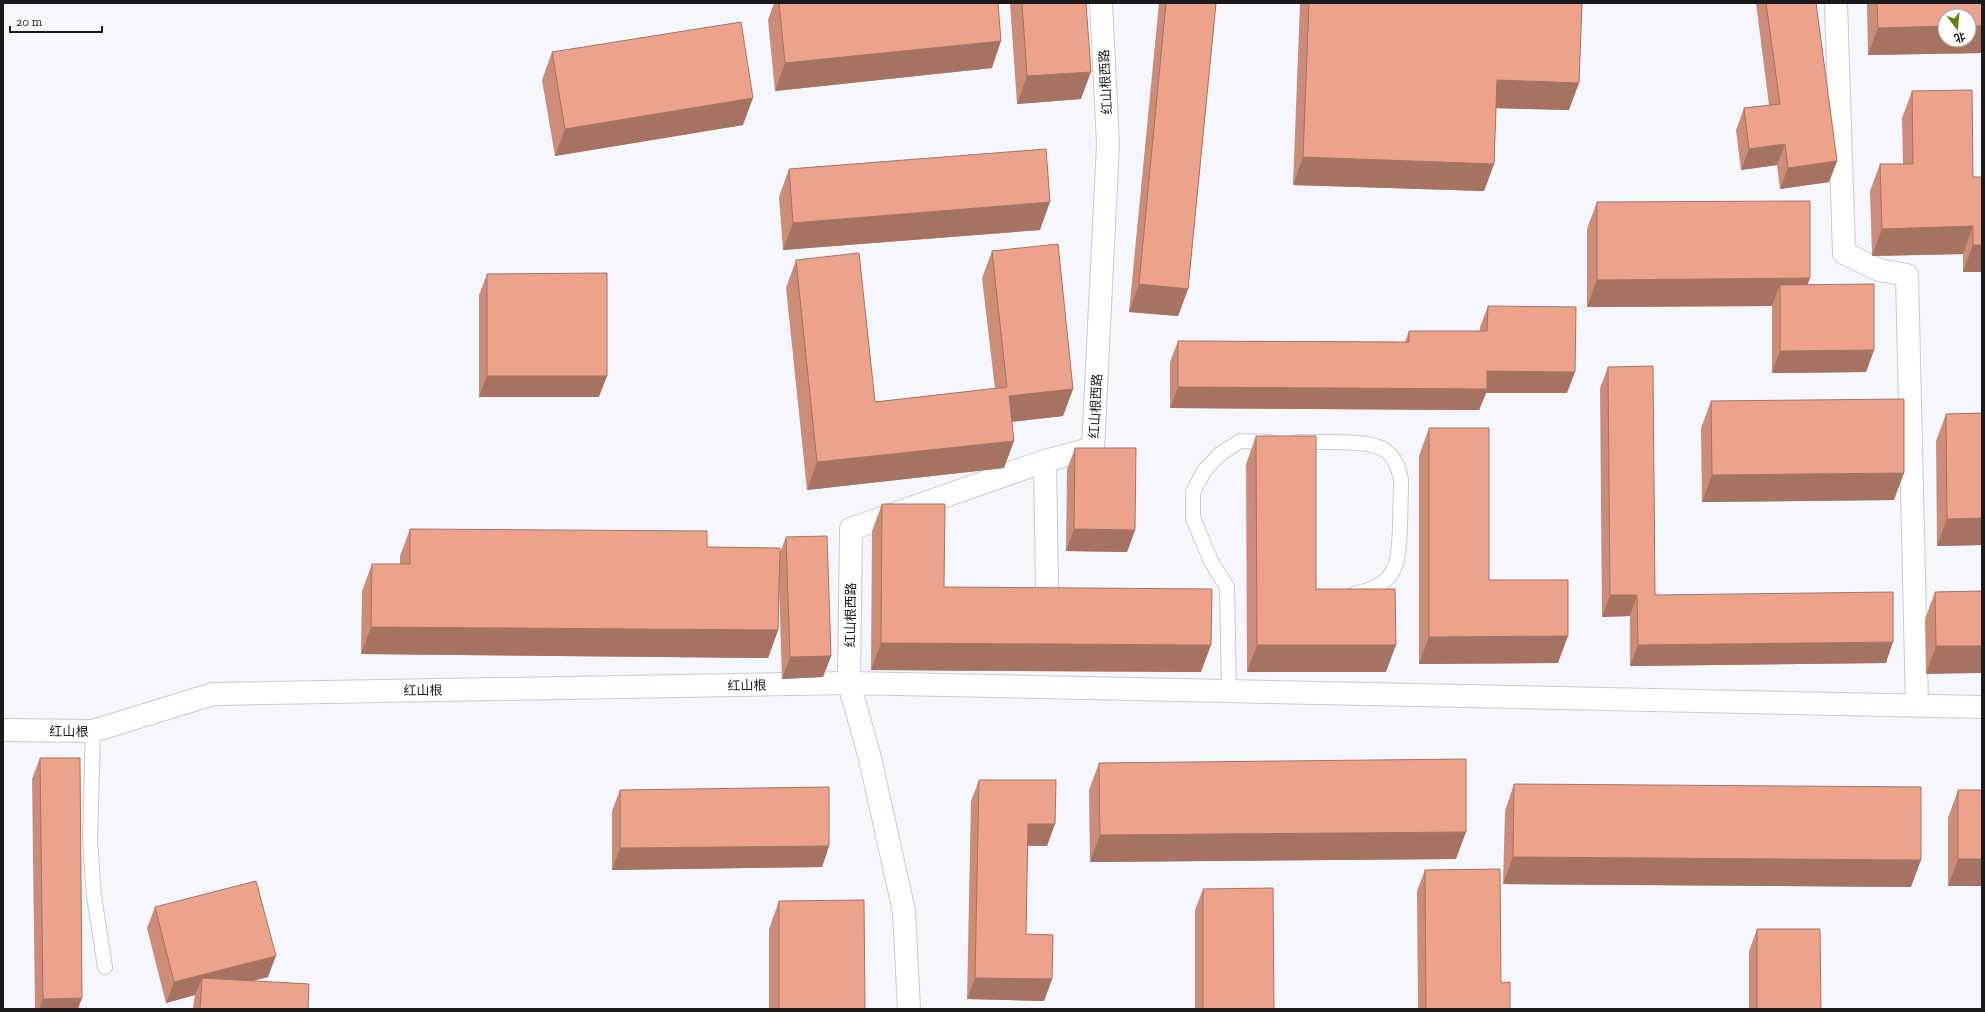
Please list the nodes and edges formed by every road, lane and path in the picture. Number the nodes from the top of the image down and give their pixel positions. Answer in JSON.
{"nodes":[{"id":1,"x":1101,"y":3,"type":"edge"},
{"id":2,"x":1836,"y":3,"type":"edge"},
{"id":3,"x":1044,"y":461,"type":"junction"},
{"id":4,"x":1047,"y":588,"type":"edge"},
{"id":5,"x":1354,"y":594,"type":"edge"},
{"id":6,"x":849,"y":683,"type":"junction"},
{"id":7,"x":1229,"y":691,"type":"junction"},
{"id":8,"x":1917,"y":706,"type":"junction"},
{"id":9,"x":1982,"y":707,"type":"edge"},
{"id":10,"x":3,"y":730,"type":"edge"},
{"id":11,"x":93,"y":731,"type":"junction"},
{"id":12,"x":105,"y":967,"type":"dead end"},
{"id":13,"x":909,"y":1009,"type":"edge"}],
"edges":[{"from":1,"to":3,"type":"street","name":"红山根西路"},
{"from":2,"to":8,"type":"street"},
{"from":3,"to":4,"type":"street"},
{"from":3,"to":6,"type":"street","name":"红山根西路"},
{"from":5,"to":7,"type":"lane"},
{"from":6,"to":7,"type":"street","name":"红山根"},
{"from":6,"to":11,"type":"street","name":"红山根"},
{"from":6,"to":13,"type":"street"},
{"from":7,"to":8,"type":"street","name":"红山根"},
{"from":8,"to":9,"type":"street","name":"红山根"},
{"from":10,"to":11,"type":"street","name":"红山根"},
{"from":11,"to":12,"type":"lane"}]}
